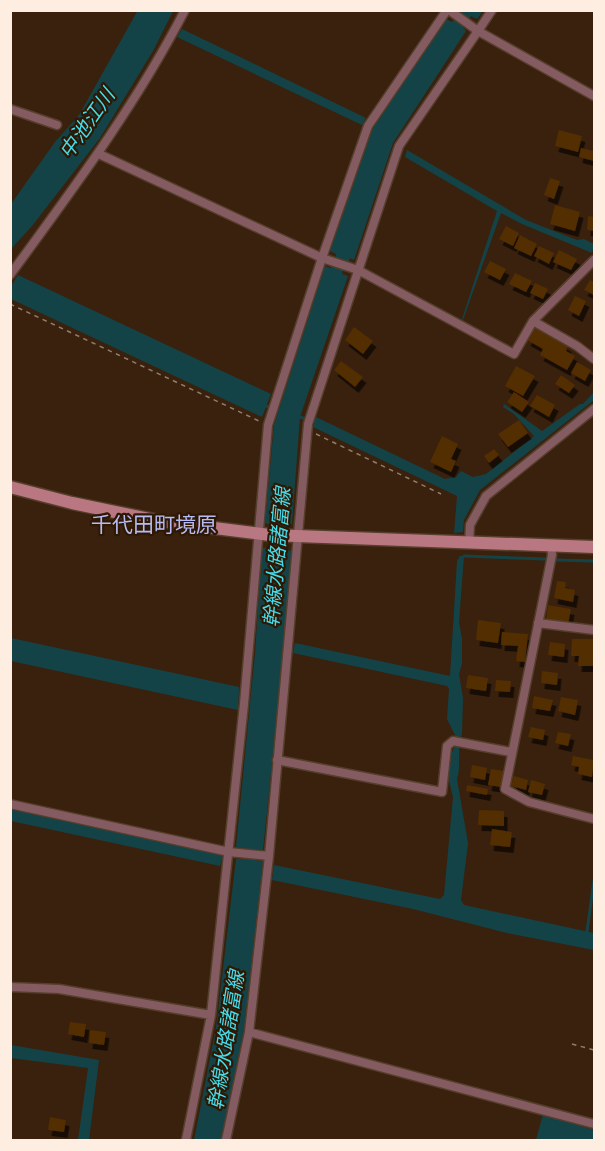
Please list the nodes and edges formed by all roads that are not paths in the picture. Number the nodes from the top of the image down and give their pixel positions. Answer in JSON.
{"nodes":[{"id":1,"x":185,"y":10,"type":"edge"},
{"id":2,"x":492,"y":10,"type":"edge"},
{"id":3,"x":450,"y":12,"type":"edge"},
{"id":4,"x":478,"y":31,"type":"junction"},
{"id":5,"x":594,"y":96,"type":"edge"},
{"id":6,"x":10,"y":109,"type":"edge"},
{"id":7,"x":57,"y":125,"type":"dead end"},
{"id":8,"x":99,"y":154,"type":"junction"},
{"id":9,"x":326,"y":260,"type":"junction"},
{"id":10,"x":594,"y":260,"type":"edge"},
{"id":11,"x":354,"y":269,"type":"junction"},
{"id":12,"x":10,"y":275,"type":"edge"},
{"id":13,"x":533,"y":321,"type":"junction"},
{"id":14,"x":594,"y":359,"type":"edge"},
{"id":15,"x":594,"y":409,"type":"edge"},
{"id":16,"x":10,"y":487,"type":"edge"},
{"id":17,"x":265,"y":535,"type":"junction"},
{"id":18,"x":298,"y":538,"type":"junction"},
{"id":19,"x":469,"y":544,"type":"junction"},
{"id":20,"x":551,"y":546,"type":"junction"},
{"id":21,"x":594,"y":547,"type":"edge"},
{"id":22,"x":538,"y":623,"type":"junction"},
{"id":23,"x":594,"y":630,"type":"edge"},
{"id":24,"x":511,"y":752,"type":"junction"},
{"id":25,"x":278,"y":760,"type":"junction"},
{"id":26,"x":10,"y":804,"type":"edge"},
{"id":27,"x":594,"y":819,"type":"edge"},
{"id":28,"x":230,"y":852,"type":"junction"},
{"id":29,"x":269,"y":856,"type":"junction"},
{"id":30,"x":10,"y":987,"type":"edge"},
{"id":31,"x":211,"y":1015,"type":"junction"},
{"id":32,"x":249,"y":1032,"type":"junction"},
{"id":33,"x":594,"y":1124,"type":"edge"},
{"id":34,"x":186,"y":1140,"type":"edge"},
{"id":35,"x":226,"y":1140,"type":"edge"}],
"edges":[{"from":1,"to":8,"type":"street"},
{"from":2,"to":4,"type":"street"},
{"from":3,"to":4,"type":"street"},
{"from":3,"to":9,"type":"street"},
{"from":4,"to":5,"type":"street"},
{"from":4,"to":11,"type":"street"},
{"from":6,"to":7,"type":"street"},
{"from":8,"to":9,"type":"street"},
{"from":8,"to":12,"type":"street"},
{"from":9,"to":11,"type":"street"},
{"from":9,"to":17,"type":"street"},
{"from":10,"to":13,"type":"street"},
{"from":11,"to":13,"type":"street"},
{"from":11,"to":18,"type":"street"},
{"from":13,"to":14,"type":"street"},
{"from":15,"to":19,"type":"street"},
{"from":16,"to":17,"type":"street"},
{"from":17,"to":18,"type":"street"},
{"from":17,"to":28,"type":"street"},
{"from":18,"to":19,"type":"street"},
{"from":18,"to":25,"type":"street"},
{"from":19,"to":20,"type":"street"},
{"from":20,"to":21,"type":"street"},
{"from":20,"to":22,"type":"street"},
{"from":22,"to":23,"type":"street"},
{"from":22,"to":24,"type":"street"},
{"from":24,"to":25,"type":"street"},
{"from":24,"to":27,"type":"street"},
{"from":25,"to":29,"type":"street"},
{"from":26,"to":28,"type":"street"},
{"from":28,"to":29,"type":"street"},
{"from":28,"to":31,"type":"street"},
{"from":29,"to":32,"type":"street"},
{"from":30,"to":31,"type":"street"},
{"from":31,"to":34,"type":"street"},
{"from":32,"to":33,"type":"street"},
{"from":32,"to":35,"type":"street"}]}
